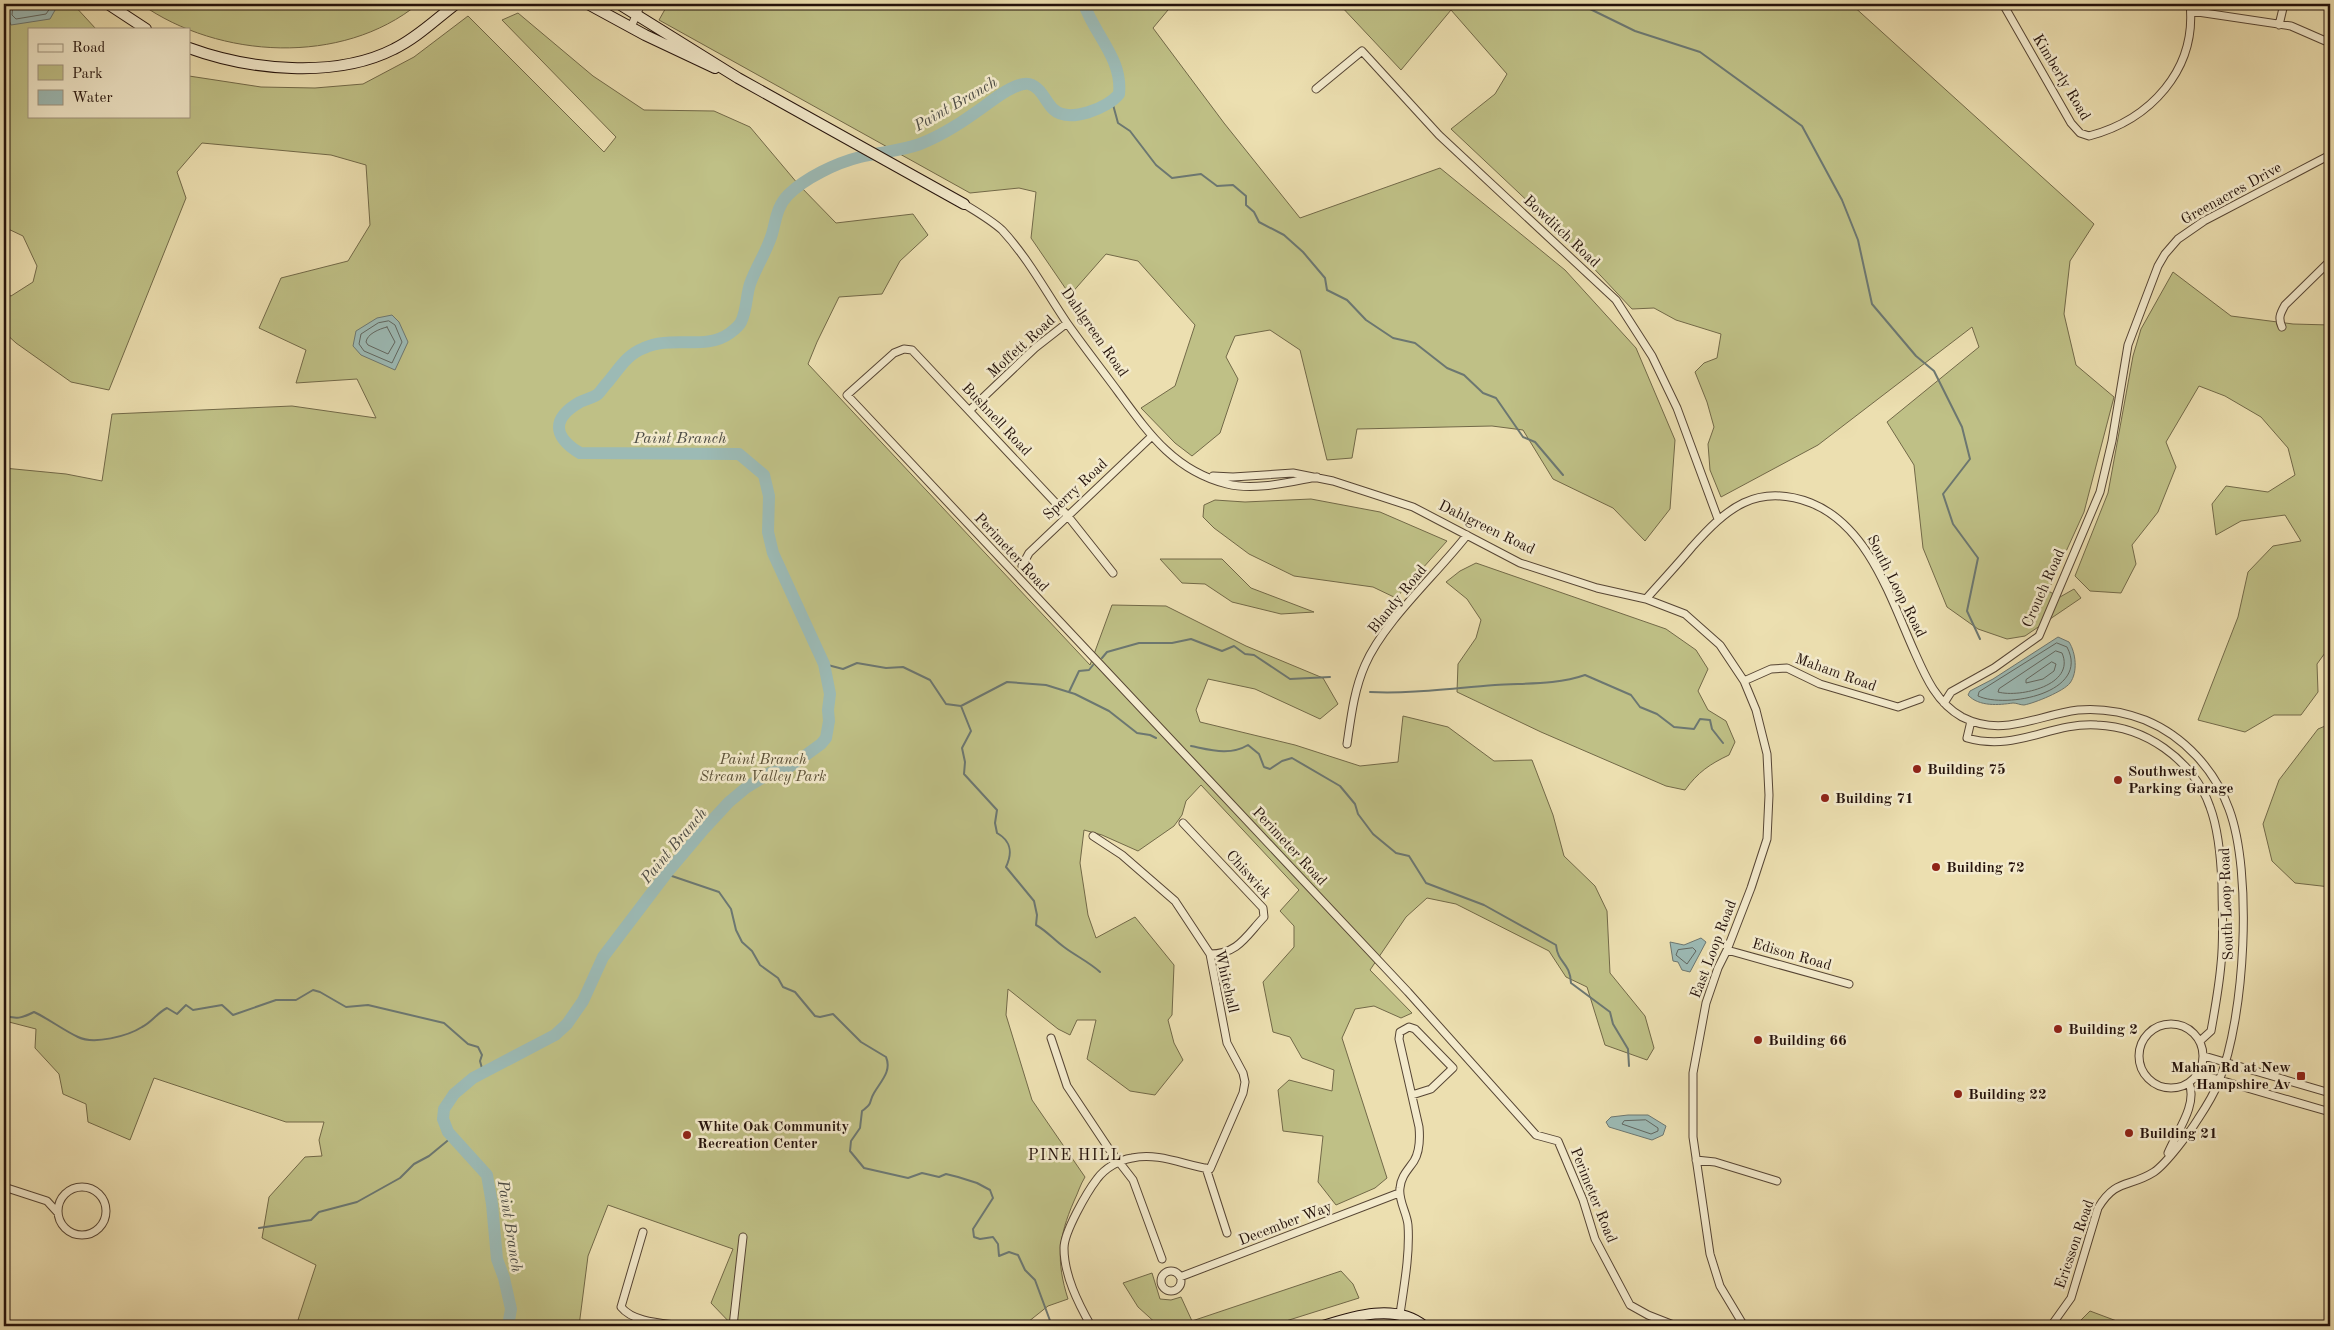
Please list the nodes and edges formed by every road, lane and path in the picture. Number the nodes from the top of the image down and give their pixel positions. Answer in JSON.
{"nodes":[{"id":1,"x":108,"y":4,"type":"edge"},
{"id":2,"x":456,"y":4,"type":"edge"},
{"id":3,"x":588,"y":4,"type":"edge"},
{"id":4,"x":619,"y":4,"type":"edge"},
{"id":5,"x":2003,"y":4,"type":"edge"},
{"id":6,"x":2284,"y":4,"type":"edge"},
{"id":7,"x":638,"y":8,"type":"edge"},
{"id":8,"x":2190,"y":8,"type":"edge"},
{"id":9,"x":2279,"y":25,"type":"junction"},
{"id":10,"x":631,"y":27,"type":"junction"},
{"id":11,"x":144,"y":28,"type":"edge"},
{"id":12,"x":2330,"y":44,"type":"edge"},
{"id":13,"x":190,"y":48,"type":"edge"},
{"id":14,"x":738,"y":78,"type":"junction"},
{"id":15,"x":1316,"y":89,"type":"dead end"},
{"id":16,"x":2330,"y":155,"type":"edge"},
{"id":17,"x":964,"y":204,"type":"joint"},
{"id":18,"x":2330,"y":261,"type":"edge"},
{"id":19,"x":1067,"y":323,"type":"junction"},
{"id":20,"x":2282,"y":327,"type":"dead end"},
{"id":21,"x":847,"y":395,"type":"joint"},
{"id":22,"x":970,"y":410,"type":"junction"},
{"id":23,"x":1151,"y":437,"type":"junction"},
{"id":24,"x":2112,"y":441,"type":"joint"},
{"id":25,"x":1067,"y":515,"type":"junction"},
{"id":26,"x":1718,"y":519,"type":"junction"},
{"id":27,"x":1467,"y":536,"type":"junction"},
{"id":28,"x":1022,"y":566,"type":"dead end"},
{"id":29,"x":1113,"y":573,"type":"dead end"},
{"id":30,"x":1646,"y":598,"type":"junction"},
{"id":31,"x":1720,"y":645,"type":"joint"},
{"id":32,"x":1744,"y":681,"type":"junction"},
{"id":33,"x":1920,"y":699,"type":"dead end"},
{"id":34,"x":1944,"y":704,"type":"junction"},
{"id":35,"x":1971,"y":721,"type":"junction"},
{"id":36,"x":1347,"y":744,"type":"dead end"},
{"id":37,"x":1183,"y":823,"type":"dead end"},
{"id":38,"x":1093,"y":836,"type":"dead end"},
{"id":39,"x":1728,"y":950,"type":"junction"},
{"id":40,"x":1210,"y":954,"type":"junction"},
{"id":41,"x":1849,"y":984,"type":"dead end"},
{"id":42,"x":1051,"y":1038,"type":"dead end"},
{"id":43,"x":2200,"y":1041,"type":"junction"},
{"id":44,"x":2204,"y":1056,"type":"junction"},
{"id":45,"x":2225,"y":1062,"type":"junction"},
{"id":46,"x":2199,"y":1074,"type":"junction"},
{"id":47,"x":2219,"y":1080,"type":"junction"},
{"id":48,"x":2189,"y":1084,"type":"junction"},
{"id":49,"x":2330,"y":1092,"type":"edge"},
{"id":50,"x":1412,"y":1096,"type":"junction"},
{"id":51,"x":2330,"y":1112,"type":"edge"},
{"id":52,"x":1120,"y":1160,"type":"junction"},
{"id":53,"x":1696,"y":1160,"type":"junction"},
{"id":54,"x":2165,"y":1162,"type":"junction"},
{"id":55,"x":1208,"y":1168,"type":"junction"},
{"id":56,"x":1777,"y":1181,"type":"dead end"},
{"id":57,"x":4,"y":1187,"type":"edge"},
{"id":58,"x":1399,"y":1194,"type":"junction"},
{"id":59,"x":64,"y":1195,"type":"junction"},
{"id":60,"x":2107,"y":1195,"type":"joint"},
{"id":61,"x":47,"y":1201,"type":"junction"},
{"id":62,"x":58,"y":1213,"type":"junction"},
{"id":63,"x":643,"y":1232,"type":"dead end"},
{"id":64,"x":1227,"y":1233,"type":"dead end"},
{"id":65,"x":743,"y":1237,"type":"dead end"},
{"id":66,"x":1162,"y":1259,"type":"dead end"},
{"id":67,"x":1180,"y":1277,"type":"dead end"},
{"id":68,"x":1400,"y":1314,"type":"junction"},
{"id":69,"x":636,"y":1318,"type":"junction"},
{"id":70,"x":634,"y":1326,"type":"edge"},
{"id":71,"x":683,"y":1326,"type":"edge"},
{"id":72,"x":733,"y":1326,"type":"edge"},
{"id":73,"x":1091,"y":1326,"type":"edge"},
{"id":74,"x":1323,"y":1326,"type":"edge"},
{"id":75,"x":1424,"y":1326,"type":"edge"},
{"id":76,"x":1676,"y":1326,"type":"edge"},
{"id":77,"x":1744,"y":1326,"type":"edge"},
{"id":78,"x":2050,"y":1326,"type":"edge"}],
"edges":[{"from":1,"to":11,"type":"street"},
{"from":2,"to":13,"type":"street"},
{"from":3,"to":10,"type":"street"},
{"from":4,"to":7,"type":"street"},
{"from":5,"to":8,"type":"street","name":"Kimberly Road"},
{"from":6,"to":9,"type":"street"},
{"from":7,"to":10,"type":"street"},
{"from":7,"to":14,"type":"street"},
{"from":8,"to":9,"type":"street"},
{"from":9,"to":12,"type":"street"},
{"from":10,"to":14,"type":"street"},
{"from":14,"to":17,"type":"street"},
{"from":15,"to":26,"type":"street","name":"Bowditch Road"},
{"from":16,"to":24,"type":"street","name":"Greenacres Drive"},
{"from":17,"to":19,"type":"street","name":"Dahlgreen Road"},
{"from":18,"to":20,"type":"street"},
{"from":19,"to":22,"type":"street","name":"Moffett Road"},
{"from":19,"to":23,"type":"street","name":"Dahlgreen Road"},
{"from":21,"to":22,"type":"street","name":"Bushnell Road"},
{"from":21,"to":76,"type":"street","name":"Perimeter Road"},
{"from":22,"to":25,"type":"street","name":"Bushnell Road"},
{"from":23,"to":25,"type":"street","name":"Sperry Road"},
{"from":23,"to":27,"type":"street","name":"Dahlgreen Road"},
{"from":24,"to":34,"type":"street","name":"Crouch Road"},
{"from":25,"to":28,"type":"street","name":"Sperry Road"},
{"from":25,"to":29,"type":"street","name":"Bushnell Road"},
{"from":26,"to":30,"type":"street"},
{"from":26,"to":34,"type":"street","name":"South Loop Road"},
{"from":27,"to":30,"type":"street","name":"Dahlgreen Road"},
{"from":27,"to":36,"type":"street","name":"Blandy Road"},
{"from":30,"to":31,"type":"street","name":"Dahlgreen Road"},
{"from":31,"to":32,"type":"street","name":"East Loop Road"},
{"from":32,"to":33,"type":"street","name":"Maham Road"},
{"from":32,"to":39,"type":"street","name":"East Loop Road"},
{"from":34,"to":35,"type":"street","name":"South Loop Road"},
{"from":35,"to":43,"type":"street","name":"South Loop Road"},
{"from":35,"to":45,"type":"street","name":"South Loop Road"},
{"from":37,"to":40,"type":"street","name":"Chiswick"},
{"from":38,"to":40,"type":"street","name":"Whitehall"},
{"from":39,"to":41,"type":"street","name":"Edison Road"},
{"from":39,"to":53,"type":"street","name":"East Loop Road"},
{"from":40,"to":55,"type":"street","name":"Whitehall"},
{"from":42,"to":52,"type":"street"},
{"from":43,"to":44,"type":"street"},
{"from":43,"to":48,"type":"street"},
{"from":44,"to":45,"type":"street"},
{"from":44,"to":46,"type":"street"},
{"from":45,"to":47,"type":"street","name":"South Loop Road"},
{"from":45,"to":49,"type":"street"},
{"from":46,"to":47,"type":"street"},
{"from":46,"to":48,"type":"street"},
{"from":47,"to":51,"type":"street"},
{"from":47,"to":54,"type":"street","name":"South Loop Road"},
{"from":48,"to":54,"type":"street"},
{"from":50,"to":50,"type":"street"},
{"from":50,"to":58,"type":"street"},
{"from":52,"to":55,"type":"street"},
{"from":52,"to":66,"type":"street"},
{"from":52,"to":73,"type":"street"},
{"from":53,"to":56,"type":"street"},
{"from":53,"to":77,"type":"street","name":"East Loop Road"},
{"from":54,"to":60,"type":"street","name":"South Loop Road"},
{"from":55,"to":64,"type":"street"},
{"from":57,"to":61,"type":"street"},
{"from":58,"to":67,"type":"street","name":"December Way"},
{"from":58,"to":68,"type":"street"},
{"from":59,"to":61,"type":"street"},
{"from":59,"to":62,"type":"street"},
{"from":59,"to":62,"type":"street"},
{"from":60,"to":78,"type":"street","name":"Ericsson Road"},
{"from":61,"to":62,"type":"street"},
{"from":63,"to":69,"type":"street"},
{"from":65,"to":72,"type":"street"},
{"from":68,"to":74,"type":"street"},
{"from":68,"to":75,"type":"street"},
{"from":69,"to":70,"type":"street"},
{"from":69,"to":71,"type":"street"}]}
